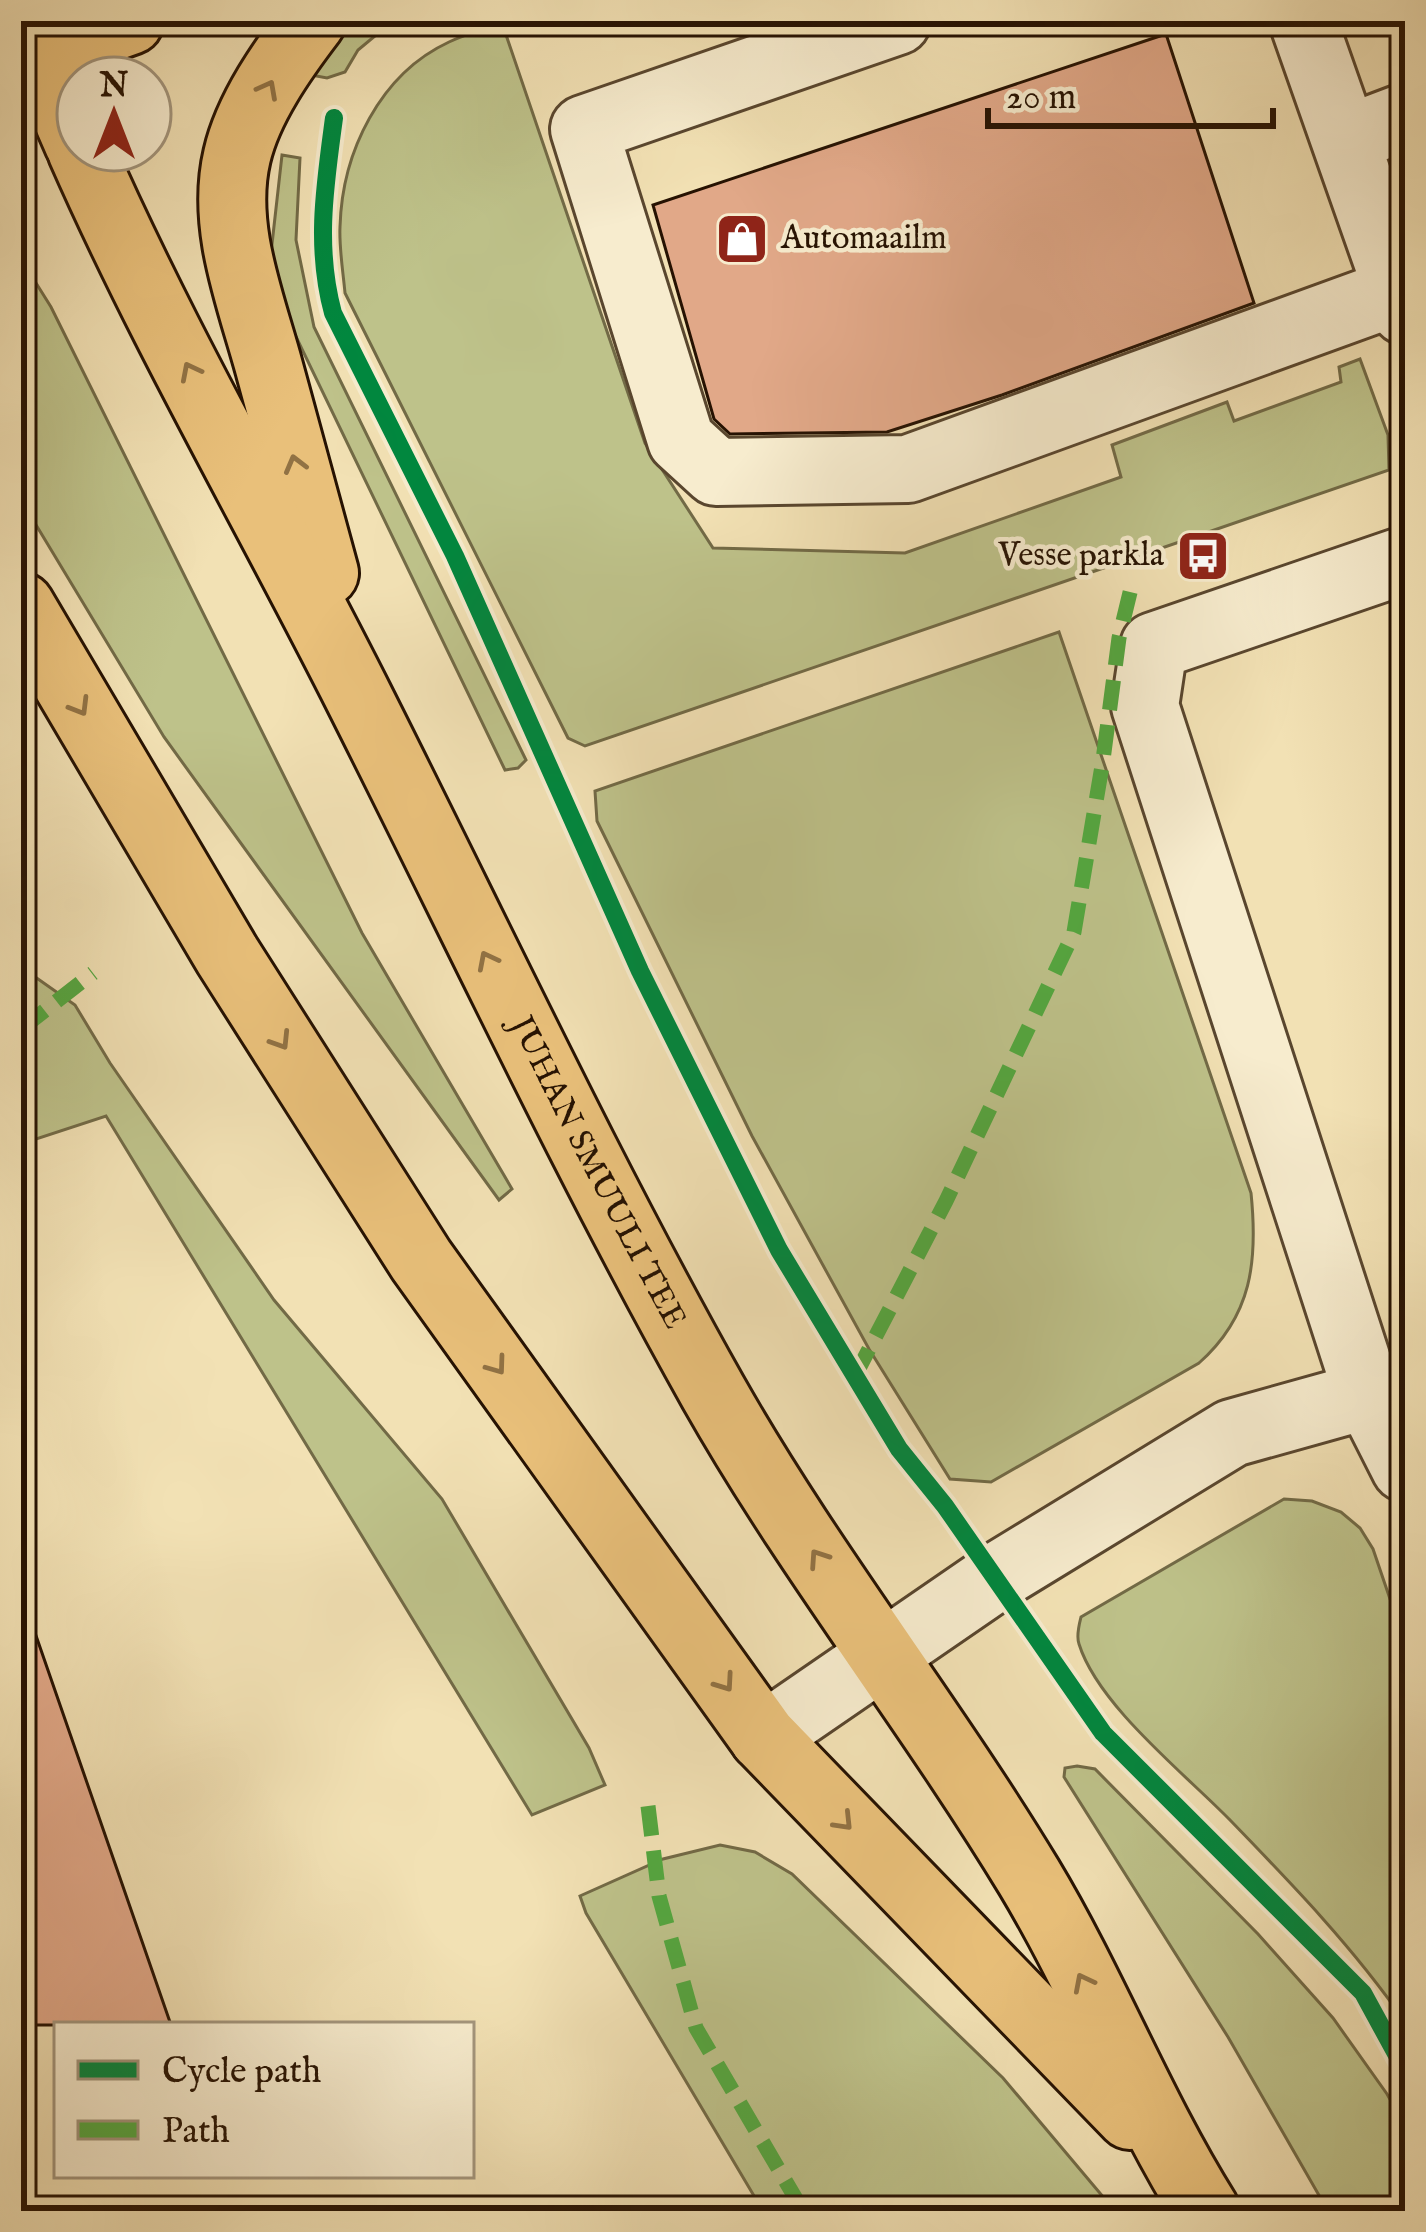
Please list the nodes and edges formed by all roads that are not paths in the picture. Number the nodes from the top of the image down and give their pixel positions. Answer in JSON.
{"nodes":[{"id":1,"x":130,"y":21,"type":"edge"},
{"id":2,"x":312,"y":21,"type":"edge"},
{"id":3,"x":897,"y":21,"type":"edge"},
{"id":4,"x":1304,"y":21,"type":"edge"},
{"id":5,"x":27,"y":44,"type":"edge"},
{"id":6,"x":54,"y":96,"type":"edge"},
{"id":7,"x":1376,"y":128,"type":"edge"},
{"id":8,"x":93,"y":174,"type":"edge"},
{"id":9,"x":1402,"y":301,"type":"edge"},
{"id":10,"x":1405,"y":560,"type":"edge"},
{"id":11,"x":23,"y":611,"type":"edge"},
{"id":12,"x":359,"y":698,"type":"junction"},
{"id":13,"x":1387,"y":1389,"type":"edge"},
{"id":14,"x":1405,"y":1468,"type":"edge"},
{"id":15,"x":884,"y":1655,"type":"junction"},
{"id":16,"x":763,"y":1737,"type":"junction"},
{"id":17,"x":1190,"y":2186,"type":"edge"}],
"edges":[{"from":1,"to":5,"type":"main road"},
{"from":12,"to":2,"type":"main road","one_way":true},
{"from":3,"to":9,"type":"lane"},
{"from":4,"to":7,"type":"lane"},
{"from":5,"to":6,"type":"main road","name":"JUHAN SMUULI TEE"},
{"from":7,"to":9,"type":"lane"},
{"from":12,"to":8,"type":"main road","name":"JUHAN SMUULI TEE","one_way":true},
{"from":10,"to":13,"type":"lane"},
{"from":11,"to":16,"type":"main road","name":"JUHAN SMUULI TEE","one_way":true},
{"from":15,"to":12,"type":"main road","name":"JUHAN SMUULI TEE","one_way":true},
{"from":13,"to":14,"type":"lane"},
{"from":13,"to":15,"type":"lane"},
{"from":15,"to":16,"type":"lane"},
{"from":17,"to":15,"type":"main road","name":"JUHAN SMUULI TEE","one_way":true},
{"from":16,"to":17,"type":"main road","name":"JUHAN SMUULI TEE","one_way":true}]}
